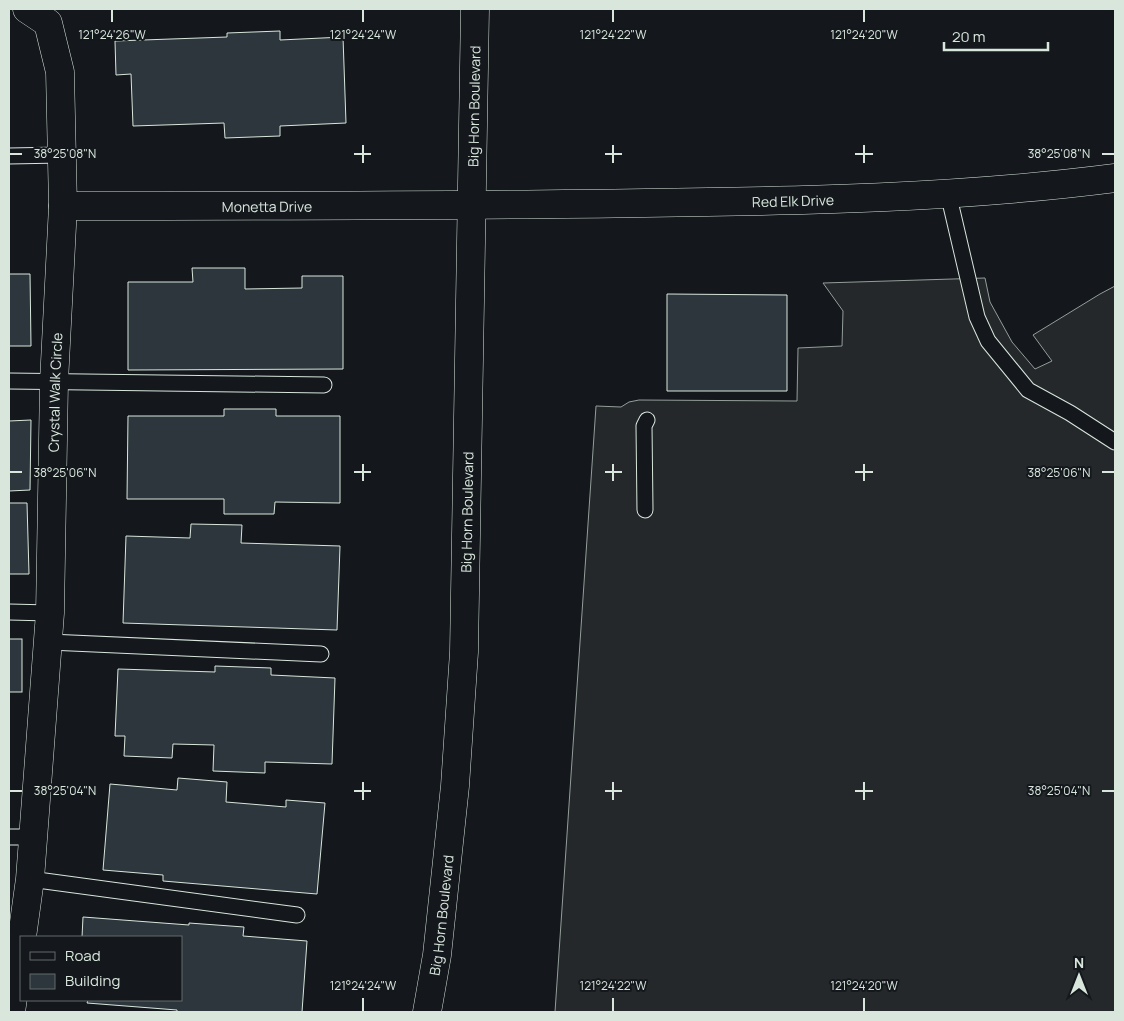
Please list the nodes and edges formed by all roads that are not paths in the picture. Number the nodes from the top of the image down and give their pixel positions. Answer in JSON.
{"nodes":[{"id":1,"x":28,"y":9,"type":"edge"},
{"id":2,"x":475,"y":9,"type":"edge"},
{"id":3,"x":9,"y":156,"type":"edge"},
{"id":4,"x":61,"y":156,"type":"junction"},
{"id":5,"x":1115,"y":178,"type":"edge"},
{"id":6,"x":948,"y":193,"type":"junction"},
{"id":7,"x":63,"y":206,"type":"junction"},
{"id":8,"x":470,"y":206,"type":"junction"},
{"id":9,"x":9,"y":381,"type":"edge"},
{"id":10,"x":54,"y":382,"type":"junction"},
{"id":11,"x":324,"y":385,"type":"dead end"},
{"id":12,"x":647,"y":420,"type":"dead end"},
{"id":13,"x":1115,"y":442,"type":"edge"},
{"id":14,"x":645,"y":510,"type":"dead end"},
{"id":15,"x":9,"y":612,"type":"edge"},
{"id":16,"x":50,"y":613,"type":"junction"},
{"id":17,"x":49,"y":642,"type":"junction"},
{"id":18,"x":321,"y":654,"type":"dead end"},
{"id":19,"x":21,"y":837,"type":"edge"},
{"id":20,"x":30,"y":879,"type":"junction"},
{"id":21,"x":297,"y":914,"type":"dead end"},
{"id":22,"x":21,"y":936,"type":"edge"},
{"id":23,"x":20,"y":946,"type":"edge"},
{"id":24,"x":11,"y":1012,"type":"edge"},
{"id":25,"x":427,"y":1012,"type":"edge"}],
"edges":[{"from":1,"to":4,"type":"street","name":"Crystal Walk Circle"},
{"from":2,"to":8,"type":"street","name":"Big Horn Boulevard"},
{"from":3,"to":4,"type":"lane"},
{"from":4,"to":7,"type":"street","name":"Crystal Walk Circle"},
{"from":5,"to":6,"type":"street","name":"Red Elk Drive"},
{"from":6,"to":8,"type":"street","name":"Red Elk Drive"},
{"from":6,"to":13,"type":"lane"},
{"from":7,"to":8,"type":"street","name":"Monetta Drive"},
{"from":7,"to":10,"type":"street","name":"Crystal Walk Circle"},
{"from":8,"to":25,"type":"street","name":"Big Horn Boulevard"},
{"from":9,"to":10,"type":"lane"},
{"from":10,"to":11,"type":"lane"},
{"from":10,"to":16,"type":"street","name":"Crystal Walk Circle"},
{"from":12,"to":14,"type":"lane"},
{"from":15,"to":16,"type":"lane"},
{"from":16,"to":17,"type":"street","name":"Crystal Walk Circle"},
{"from":17,"to":18,"type":"lane"},
{"from":17,"to":19,"type":"street","name":"Crystal Walk Circle"},
{"from":19,"to":20,"type":"street","name":"Crystal Walk Circle"},
{"from":20,"to":21,"type":"lane"},
{"from":20,"to":22,"type":"street","name":"Crystal Walk Circle"},
{"from":23,"to":24,"type":"street","name":"Crystal Walk Circle"}]}
